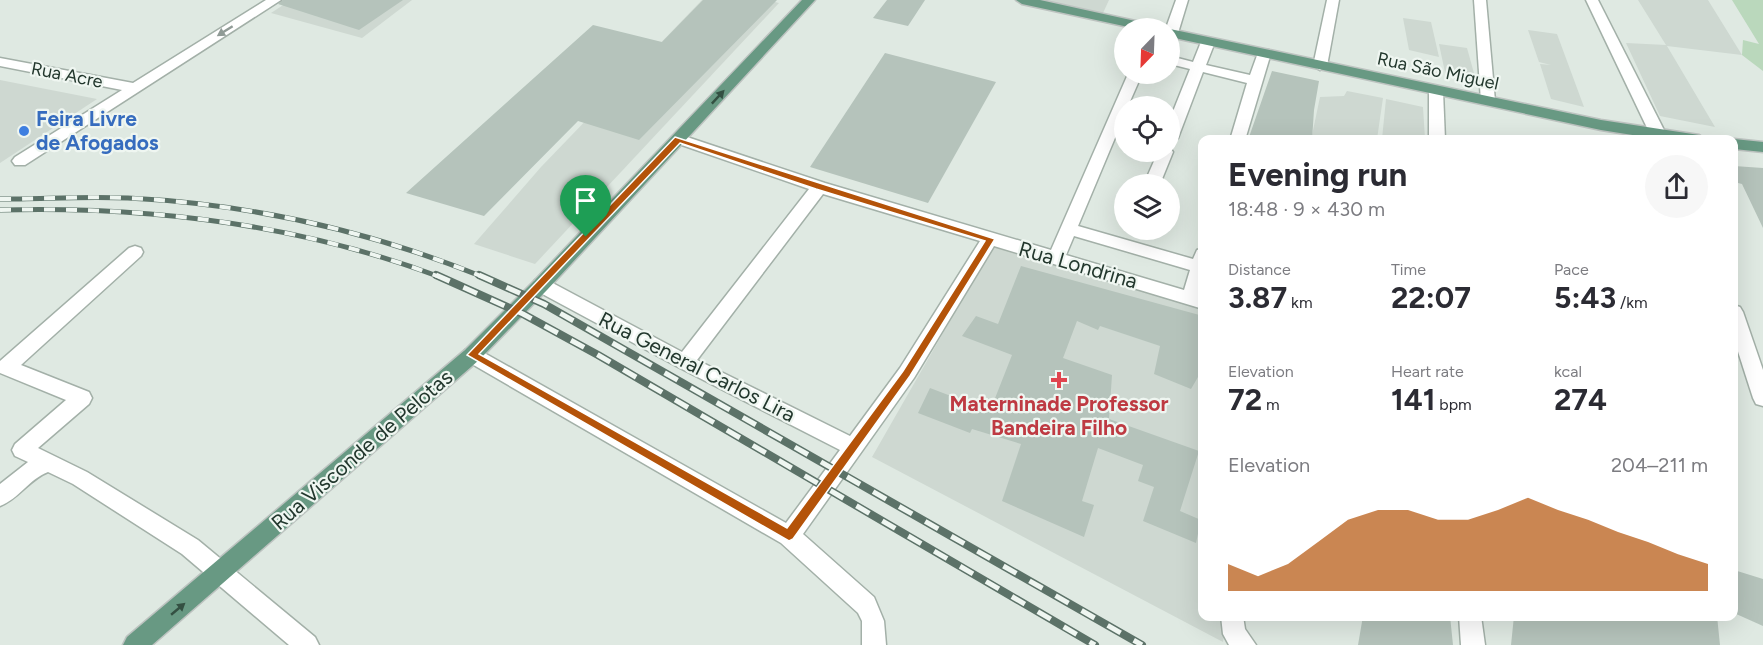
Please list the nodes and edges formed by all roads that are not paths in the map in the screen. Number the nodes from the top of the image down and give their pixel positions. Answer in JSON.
{"nodes":[{"id":1,"x":275,"y":0,"type":"edge"},
{"id":2,"x":809,"y":0,"type":"edge"},
{"id":3,"x":1022,"y":0,"type":"edge"},
{"id":4,"x":1182,"y":0,"type":"edge"},
{"id":5,"x":1333,"y":0,"type":"edge"},
{"id":6,"x":1480,"y":0,"type":"edge"},
{"id":7,"x":1592,"y":0,"type":"edge"},
{"id":8,"x":1176,"y":18,"type":"edge"},
{"id":9,"x":1114,"y":20,"type":"edge"},
{"id":10,"x":1180,"y":35,"type":"edge"},
{"id":11,"x":1208,"y":42,"type":"junction"},
{"id":12,"x":1264,"y":52,"type":"junction"},
{"id":13,"x":0,"y":62,"type":"edge"},
{"id":14,"x":1180,"y":62,"type":"edge"},
{"id":15,"x":1320,"y":66,"type":"junction"},
{"id":16,"x":1198,"y":67,"type":"junction"},
{"id":17,"x":1255,"y":81,"type":"junction"},
{"id":18,"x":1131,"y":84,"type":"edge"},
{"id":19,"x":135,"y":88,"type":"junction"},
{"id":20,"x":1436,"y":91,"type":"junction"},
{"id":21,"x":1488,"y":101,"type":"junction"},
{"id":22,"x":1180,"y":113,"type":"edge"},
{"id":23,"x":1658,"y":134,"type":"junction"},
{"id":24,"x":1239,"y":135,"type":"edge"},
{"id":25,"x":1437,"y":135,"type":"edge"},
{"id":26,"x":1665,"y":135,"type":"edge"},
{"id":27,"x":678,"y":139,"type":"junction"},
{"id":28,"x":1738,"y":144,"type":"edge"},
{"id":29,"x":1763,"y":147,"type":"edge"},
{"id":30,"x":20,"y":161,"type":"dead end"},
{"id":31,"x":819,"y":187,"type":"junction"},
{"id":32,"x":1069,"y":229,"type":"junction"},
{"id":33,"x":990,"y":239,"type":"junction"},
{"id":34,"x":1130,"y":240,"type":"edge"},
{"id":35,"x":1127,"y":246,"type":"junction"},
{"id":36,"x":135,"y":252,"type":"dead end"},
{"id":37,"x":1056,"y":258,"type":"junction"},
{"id":38,"x":1198,"y":259,"type":"edge"},
{"id":39,"x":1198,"y":284,"type":"edge"},
{"id":40,"x":541,"y":285,"type":"junction"},
{"id":41,"x":1196,"y":300,"type":"edge"},
{"id":42,"x":1738,"y":324,"type":"edge"},
{"id":43,"x":472,"y":355,"type":"junction"},
{"id":44,"x":685,"y":362,"type":"junction"},
{"id":45,"x":1763,"y":398,"type":"edge"},
{"id":46,"x":853,"y":447,"type":"junction"},
{"id":47,"x":50,"y":463,"type":"junction"},
{"id":48,"x":0,"y":497,"type":"edge"},
{"id":49,"x":789,"y":536,"type":"junction"},
{"id":50,"x":221,"y":573,"type":"junction"},
{"id":51,"x":1233,"y":621,"type":"edge"},
{"id":52,"x":1471,"y":621,"type":"edge"},
{"id":53,"x":135,"y":645,"type":"edge"},
{"id":54,"x":307,"y":645,"type":"edge"},
{"id":55,"x":874,"y":645,"type":"edge"},
{"id":56,"x":1243,"y":645,"type":"edge"},
{"id":57,"x":1473,"y":645,"type":"edge"}],
"edges":[{"from":1,"to":19,"type":"street","one_way":true},
{"from":27,"to":2,"type":"main road","name":"Rua Visconde de Pelotas","one_way":true},
{"from":3,"to":9,"type":"main road"},
{"from":4,"to":8,"type":"street"},
{"from":5,"to":15,"type":"street"},
{"from":6,"to":21,"type":"street"},
{"from":7,"to":23,"type":"street"},
{"from":10,"to":11,"type":"main road","name":"Rua São Miguel"},
{"from":11,"to":12,"type":"main road","name":"Rua São Miguel"},
{"from":11,"to":16,"type":"street"},
{"from":12,"to":15,"type":"main road","name":"Rua São Miguel"},
{"from":12,"to":17,"type":"street"},
{"from":13,"to":19,"type":"street","name":"Rua Acre"},
{"from":14,"to":16,"type":"street"},
{"from":15,"to":20,"type":"main road","name":"Rua São Miguel"},
{"from":16,"to":17,"type":"street"},
{"from":16,"to":22,"type":"street"},
{"from":17,"to":24,"type":"street"},
{"from":18,"to":32,"type":"street"},
{"from":19,"to":30,"type":"street"},
{"from":20,"to":21,"type":"main road","name":"Rua São Miguel"},
{"from":20,"to":25,"type":"street"},
{"from":21,"to":23,"type":"main road","name":"Rua São Miguel"},
{"from":23,"to":26,"type":"main road","name":"Rua São Miguel"},
{"from":27,"to":31,"type":"street","name":"Rua Londrina"},
{"from":27,"to":40,"type":"main road","name":"Rua Visconde de Pelotas"},
{"from":28,"to":29,"type":"main road"},
{"from":31,"to":33,"type":"street","name":"Rua Londrina"},
{"from":31,"to":44,"type":"street"},
{"from":32,"to":35,"type":"street","name":"Rua Londrina"},
{"from":32,"to":37,"type":"street"},
{"from":33,"to":37,"type":"street","name":"Rua Londrina"},
{"from":33,"to":46,"type":"street"},
{"from":34,"to":35,"type":"street"},
{"from":35,"to":38,"type":"street","name":"Rua Londrina"},
{"from":36,"to":47,"type":"street"},
{"from":37,"to":41,"type":"street","name":"Rua Londrina"},
{"from":39,"to":41,"type":"street"},
{"from":40,"to":43,"type":"main road","name":"Rua Visconde de Pelotas"},
{"from":40,"to":44,"type":"street","name":"Rua General Carlos Lira"},
{"from":42,"to":45,"type":"street"},
{"from":43,"to":49,"type":"street"},
{"from":43,"to":50,"type":"main road","name":"Rua Visconde de Pelotas"},
{"from":44,"to":46,"type":"street","name":"Rua General Carlos Lira"},
{"from":46,"to":49,"type":"street"},
{"from":47,"to":48,"type":"street"},
{"from":47,"to":50,"type":"street"},
{"from":49,"to":55,"type":"street"},
{"from":53,"to":50,"type":"main road","name":"Rua Visconde de Pelotas","one_way":true},
{"from":50,"to":54,"type":"street"},
{"from":51,"to":56,"type":"street"},
{"from":52,"to":57,"type":"street"}]}
